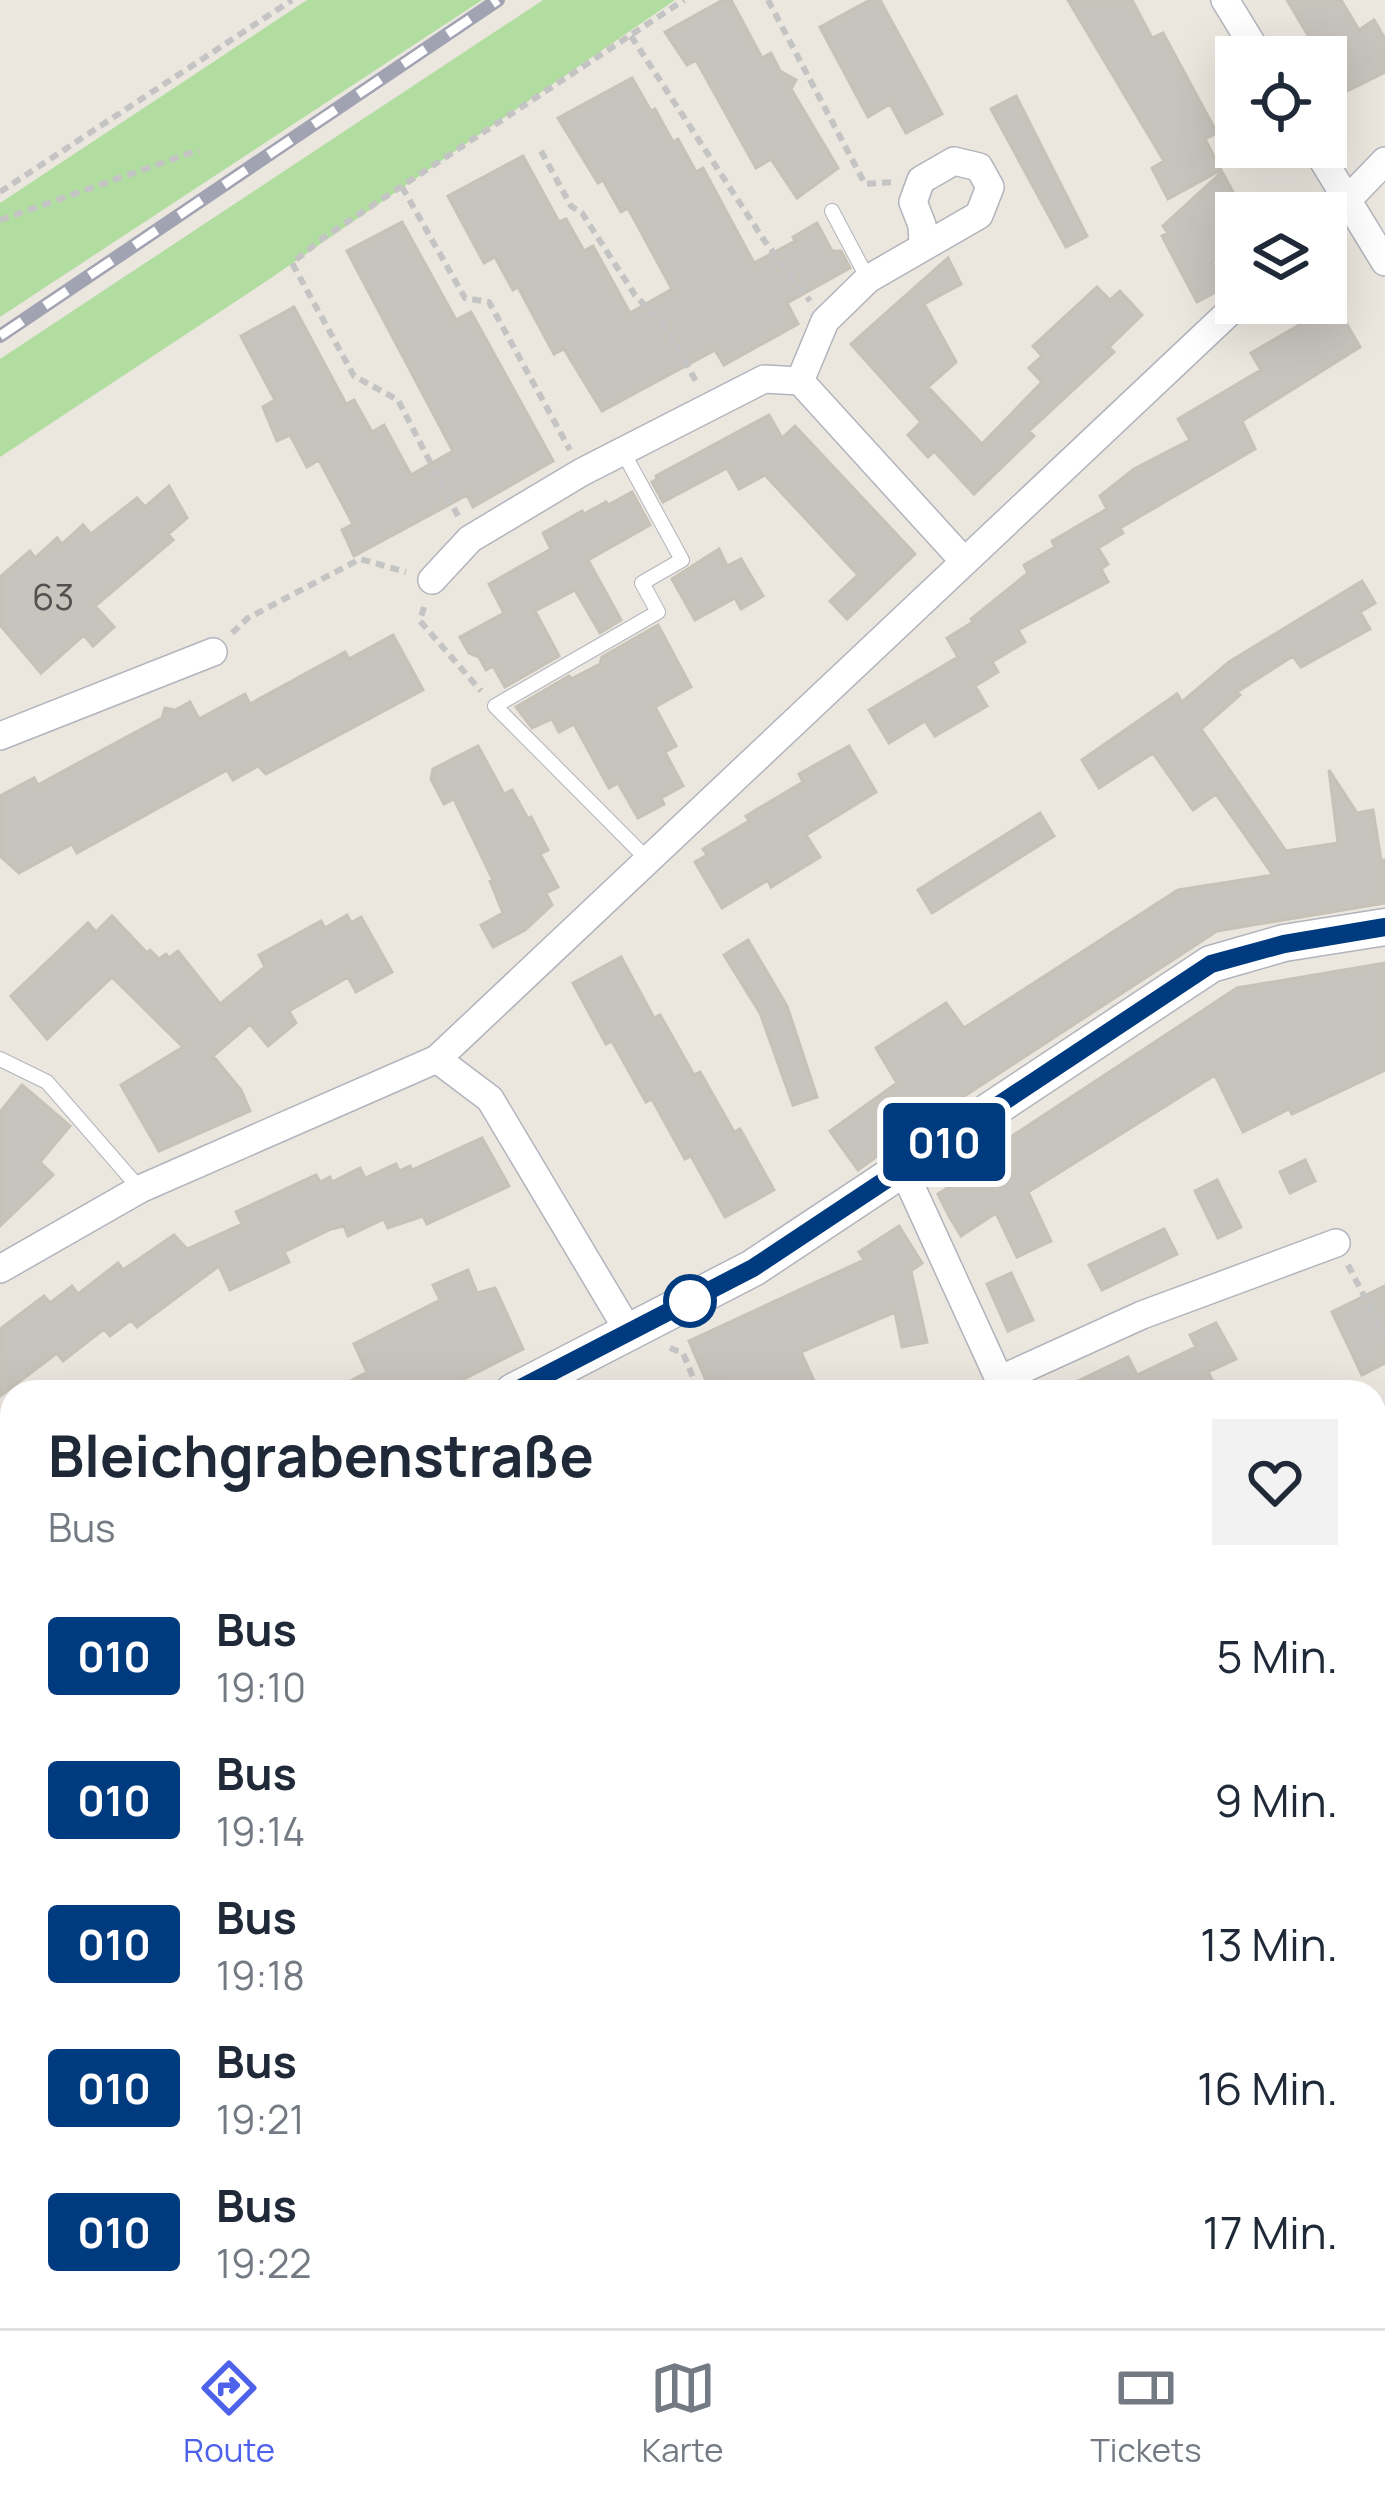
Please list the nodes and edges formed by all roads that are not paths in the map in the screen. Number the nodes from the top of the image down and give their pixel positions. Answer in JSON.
{"nodes":[{"id":1,"x":1226,"y":0,"type":"edge"},
{"id":2,"x":1247,"y":36,"type":"edge"},
{"id":3,"x":1385,"y":161,"type":"edge"},
{"id":4,"x":1328,"y":168,"type":"edge"},
{"id":5,"x":1348,"y":201,"type":"junction"},
{"id":6,"x":832,"y":211,"type":"dead end"},
{"id":7,"x":923,"y":244,"type":"junction"},
{"id":8,"x":1385,"y":262,"type":"edge"},
{"id":9,"x":868,"y":279,"type":"junction"},
{"id":10,"x":1216,"y":324,"type":"edge"},
{"id":11,"x":800,"y":381,"type":"junction"},
{"id":12,"x":623,"y":452,"type":"junction"},
{"id":13,"x":963,"y":560,"type":"junction"},
{"id":14,"x":432,"y":580,"type":"road end"},
{"id":15,"x":213,"y":652,"type":"road end"},
{"id":16,"x":0,"y":736,"type":"edge"},
{"id":17,"x":647,"y":860,"type":"junction"},
{"id":18,"x":1385,"y":927,"type":"edge"},
{"id":19,"x":0,"y":1059,"type":"edge"},
{"id":20,"x":437,"y":1059,"type":"junction"},
{"id":21,"x":902,"y":1169,"type":"junction"},
{"id":22,"x":140,"y":1189,"type":"junction"},
{"id":23,"x":1336,"y":1243,"type":"road end"},
{"id":24,"x":0,"y":1270,"type":"edge"},
{"id":25,"x":628,"y":1332,"type":"junction"},
{"id":26,"x":536,"y":1380,"type":"edge"},
{"id":27,"x":999,"y":1380,"type":"edge"},
{"id":28,"x":1014,"y":1380,"type":"edge"}],
"edges":[{"from":1,"to":2,"type":"street"},
{"from":3,"to":5,"type":"street"},
{"from":4,"to":5,"type":"street"},
{"from":5,"to":8,"type":"street"},
{"from":6,"to":9,"type":"lane"},
{"from":7,"to":7,"type":"street"},
{"from":7,"to":9,"type":"street"},
{"from":9,"to":11,"type":"street"},
{"from":10,"to":13,"type":"street"},
{"from":11,"to":12,"type":"street"},
{"from":11,"to":13,"type":"street"},
{"from":12,"to":14,"type":"street"},
{"from":12,"to":17,"type":"lane"},
{"from":13,"to":17,"type":"street"},
{"from":15,"to":16,"type":"street"},
{"from":17,"to":20,"type":"street"},
{"from":18,"to":21,"type":"street"},
{"from":19,"to":22,"type":"lane"},
{"from":20,"to":22,"type":"street"},
{"from":20,"to":25,"type":"street"},
{"from":21,"to":25,"type":"street"},
{"from":21,"to":27,"type":"street"},
{"from":22,"to":24,"type":"street"},
{"from":23,"to":28,"type":"street"},
{"from":25,"to":26,"type":"street"}]}
